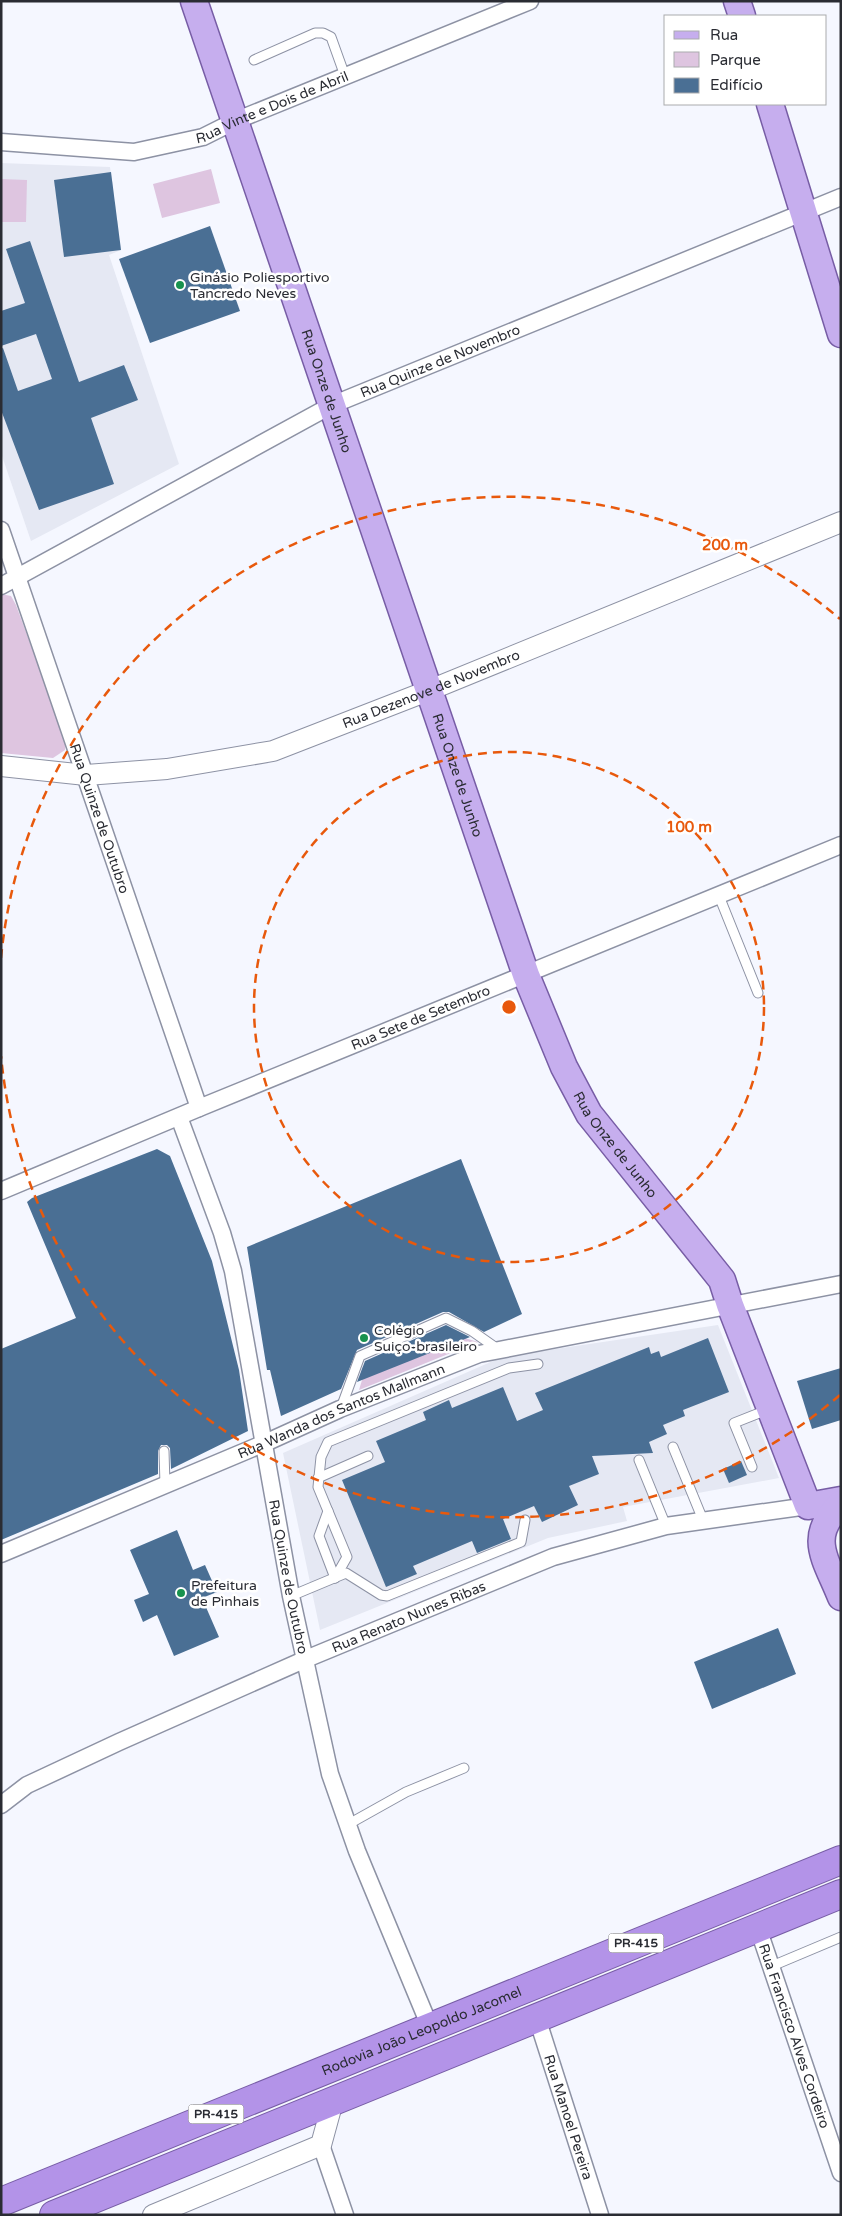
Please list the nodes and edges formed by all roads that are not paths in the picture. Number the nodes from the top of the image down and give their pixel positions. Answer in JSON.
{"nodes":[{"id":1,"x":194,"y":1,"type":"edge"},
{"id":2,"x":530,"y":1,"type":"edge"},
{"id":3,"x":737,"y":1,"type":"edge"},
{"id":4,"x":742,"y":15,"type":"edge"},
{"id":5,"x":254,"y":60,"type":"dead end"},
{"id":6,"x":346,"y":76,"type":"junction"},
{"id":7,"x":770,"y":105,"type":"edge"},
{"id":8,"x":235,"y":121,"type":"junction"},
{"id":9,"x":1,"y":142,"type":"edge"},
{"id":10,"x":841,"y":197,"type":"edge"},
{"id":11,"x":805,"y":212,"type":"junction"},
{"id":12,"x":841,"y":334,"type":"edge"},
{"id":13,"x":332,"y":405,"type":"junction"},
{"id":14,"x":841,"y":522,"type":"edge"},
{"id":15,"x":1,"y":530,"type":"edge"},
{"id":16,"x":17,"y":578,"type":"junction"},
{"id":17,"x":1,"y":586,"type":"edge"},
{"id":18,"x":430,"y":690,"type":"junction"},
{"id":19,"x":1,"y":766,"type":"edge"},
{"id":20,"x":86,"y":775,"type":"junction"},
{"id":21,"x":841,"y":845,"type":"edge"},
{"id":22,"x":719,"y":896,"type":"junction"},
{"id":23,"x":526,"y":975,"type":"junction"},
{"id":24,"x":758,"y":993,"type":"dead end"},
{"id":25,"x":199,"y":1108,"type":"junction"},
{"id":26,"x":179,"y":1118,"type":"junction"},
{"id":27,"x":1,"y":1192,"type":"edge"},
{"id":28,"x":841,"y":1284,"type":"edge"},
{"id":29,"x":730,"y":1305,"type":"junction"},
{"id":30,"x":499,"y":1350,"type":"junction"},
{"id":31,"x":538,"y":1364,"type":"dead end"},
{"id":32,"x":340,"y":1409,"type":"junction"},
{"id":33,"x":770,"y":1409,"type":"junction"},
{"id":34,"x":265,"y":1443,"type":"junction"},
{"id":35,"x":673,"y":1447,"type":"dead end"},
{"id":36,"x":164,"y":1452,"type":"dead end"},
{"id":37,"x":368,"y":1456,"type":"dead end"},
{"id":38,"x":640,"y":1460,"type":"dead end"},
{"id":39,"x":752,"y":1468,"type":"dead end"},
{"id":40,"x":318,"y":1478,"type":"junction"},
{"id":41,"x":165,"y":1485,"type":"junction"},
{"id":42,"x":841,"y":1502,"type":"edge"},
{"id":43,"x":808,"y":1506,"type":"junction"},
{"id":44,"x":328,"y":1511,"type":"junction"},
{"id":45,"x":526,"y":1520,"type":"dead end"},
{"id":46,"x":703,"y":1520,"type":"junction"},
{"id":47,"x":666,"y":1526,"type":"junction"},
{"id":48,"x":1,"y":1554,"type":"edge"},
{"id":49,"x":335,"y":1578,"type":"junction"},
{"id":50,"x":291,"y":1596,"type":"junction"},
{"id":51,"x":841,"y":1597,"type":"edge"},
{"id":52,"x":306,"y":1659,"type":"junction"},
{"id":53,"x":464,"y":1768,"type":"dead end"},
{"id":54,"x":1,"y":1805,"type":"edge"},
{"id":55,"x":347,"y":1825,"type":"junction"},
{"id":56,"x":841,"y":1860,"type":"edge"},
{"id":57,"x":841,"y":1894,"type":"edge"},
{"id":58,"x":758,"y":1928,"type":"junction"},
{"id":59,"x":841,"y":1937,"type":"edge"},
{"id":60,"x":772,"y":1966,"type":"junction"},
{"id":61,"x":537,"y":2018,"type":"junction"},
{"id":62,"x":430,"y":2027,"type":"junction"},
{"id":63,"x":442,"y":2056,"type":"junction"},
{"id":64,"x":333,"y":2101,"type":"junction"},
{"id":65,"x":321,"y":2145,"type":"junction"},
{"id":66,"x":841,"y":2173,"type":"edge"},
{"id":67,"x":1,"y":2202,"type":"edge"},
{"id":68,"x":54,"y":2215,"type":"edge"},
{"id":69,"x":153,"y":2215,"type":"edge"},
{"id":70,"x":345,"y":2215,"type":"edge"},
{"id":71,"x":600,"y":2215,"type":"edge"}],
"edges":[{"from":1,"to":8,"type":"main road","name":"Rua Onze de Junho"},
{"from":2,"to":6,"type":"street","name":"Rua Vinte e Dois de Abril"},
{"from":3,"to":4,"type":"main road"},
{"from":5,"to":6,"type":"lane"},
{"from":6,"to":8,"type":"street","name":"Rua Vinte e Dois de Abril"},
{"from":7,"to":11,"type":"main road"},
{"from":8,"to":9,"type":"street","name":"Rua Vinte e Dois de Abril"},
{"from":8,"to":13,"type":"main road","name":"Rua Onze de Junho"},
{"from":10,"to":11,"type":"street","name":"Rua Quinze de Novembro"},
{"from":11,"to":12,"type":"main road"},
{"from":11,"to":13,"type":"street","name":"Rua Quinze de Novembro"},
{"from":13,"to":16,"type":"street","name":"Rua Quinze de Novembro"},
{"from":13,"to":18,"type":"main road","name":"Rua Onze de Junho"},
{"from":14,"to":18,"type":"street","name":"Rua Dezenove de Novembro"},
{"from":15,"to":16,"type":"street","name":"Rua Quinze de Outubro"},
{"from":16,"to":17,"type":"street","name":"Rua Quinze de Novembro"},
{"from":16,"to":20,"type":"street","name":"Rua Quinze de Outubro"},
{"from":18,"to":20,"type":"street","name":"Rua Dezenove de Novembro"},
{"from":18,"to":23,"type":"main road","name":"Rua Onze de Junho"},
{"from":19,"to":20,"type":"street","name":"Rua Dezenove de Novembro"},
{"from":20,"to":25,"type":"street","name":"Rua Quinze de Outubro"},
{"from":21,"to":22,"type":"street","name":"Rua Sete de Setembro"},
{"from":22,"to":23,"type":"street","name":"Rua Sete de Setembro"},
{"from":22,"to":24,"type":"lane"},
{"from":23,"to":25,"type":"street","name":"Rua Sete de Setembro"},
{"from":23,"to":29,"type":"main road","name":"Rua Onze de Junho"},
{"from":25,"to":26,"type":"street","name":"Rua Sete de Setembro"},
{"from":26,"to":27,"type":"street","name":"Rua Sete de Setembro"},
{"from":26,"to":34,"type":"street","name":"Rua Quinze de Outubro"},
{"from":28,"to":29,"type":"street","name":"Rua Wanda dos Santos Mallmann"},
{"from":29,"to":30,"type":"street","name":"Rua Wanda dos Santos Mallmann"},
{"from":29,"to":33,"type":"main road","name":"Rua Onze de Junho"},
{"from":30,"to":32,"type":"street","name":"Rua Wanda dos Santos Mallmann"},
{"from":30,"to":32,"type":"lane"},
{"from":31,"to":40,"type":"lane"},
{"from":32,"to":34,"type":"street","name":"Rua Wanda dos Santos Mallmann"},
{"from":33,"to":39,"type":"lane"},
{"from":33,"to":43,"type":"main road","name":"Rua Onze de Junho"},
{"from":34,"to":41,"type":"street","name":"Rua Wanda dos Santos Mallmann"},
{"from":34,"to":50,"type":"street","name":"Rua Quinze de Outubro"},
{"from":35,"to":46,"type":"lane"},
{"from":36,"to":41,"type":"lane"},
{"from":37,"to":40,"type":"lane"},
{"from":38,"to":47,"type":"lane"},
{"from":40,"to":44,"type":"lane"},
{"from":41,"to":48,"type":"street","name":"Rua Wanda dos Santos Mallmann"},
{"from":42,"to":43,"type":"main road","name":"Rua Renato Nunes Ribas"},
{"from":42,"to":51,"type":"main road"},
{"from":43,"to":46,"type":"street","name":"Rua Renato Nunes Ribas"},
{"from":44,"to":49,"type":"lane"},
{"from":44,"to":49,"type":"lane"},
{"from":45,"to":49,"type":"lane"},
{"from":46,"to":47,"type":"street","name":"Rua Renato Nunes Ribas"},
{"from":47,"to":52,"type":"street","name":"Rua Renato Nunes Ribas"},
{"from":49,"to":50,"type":"lane"},
{"from":50,"to":52,"type":"street","name":"Rua Quinze de Outubro"},
{"from":52,"to":54,"type":"street","name":"Rua Renato Nunes Ribas"},
{"from":52,"to":55,"type":"street","name":"Rua Quinze de Outubro"},
{"from":53,"to":55,"type":"lane"},
{"from":55,"to":62,"type":"street","name":"Rua Quinze de Outubro"},
{"from":56,"to":62,"type":"highway","name":"Rodovia João Leopoldo Jacomel","number":"PR-415"},
{"from":57,"to":58,"type":"highway","number":"PR-415"},
{"from":58,"to":60,"type":"street","name":"Rua Francisco Alves Cordeiro"},
{"from":58,"to":61,"type":"highway","number":"PR-415"},
{"from":59,"to":60,"type":"lane"},
{"from":60,"to":66,"type":"street","name":"Rua Francisco Alves Cordeiro"},
{"from":61,"to":63,"type":"highway","number":"PR-415"},
{"from":61,"to":71,"type":"street","name":"Rua Manoel Pereira"},
{"from":62,"to":63,"type":"highway"},
{"from":62,"to":67,"type":"highway","name":"Rodovia João Leopoldo Jacomel","number":"PR-415"},
{"from":63,"to":64,"type":"highway","number":"PR-415"},
{"from":64,"to":65,"type":"street"},
{"from":64,"to":68,"type":"highway","number":"PR-415"},
{"from":65,"to":69,"type":"street"},
{"from":65,"to":70,"type":"street"}]}
